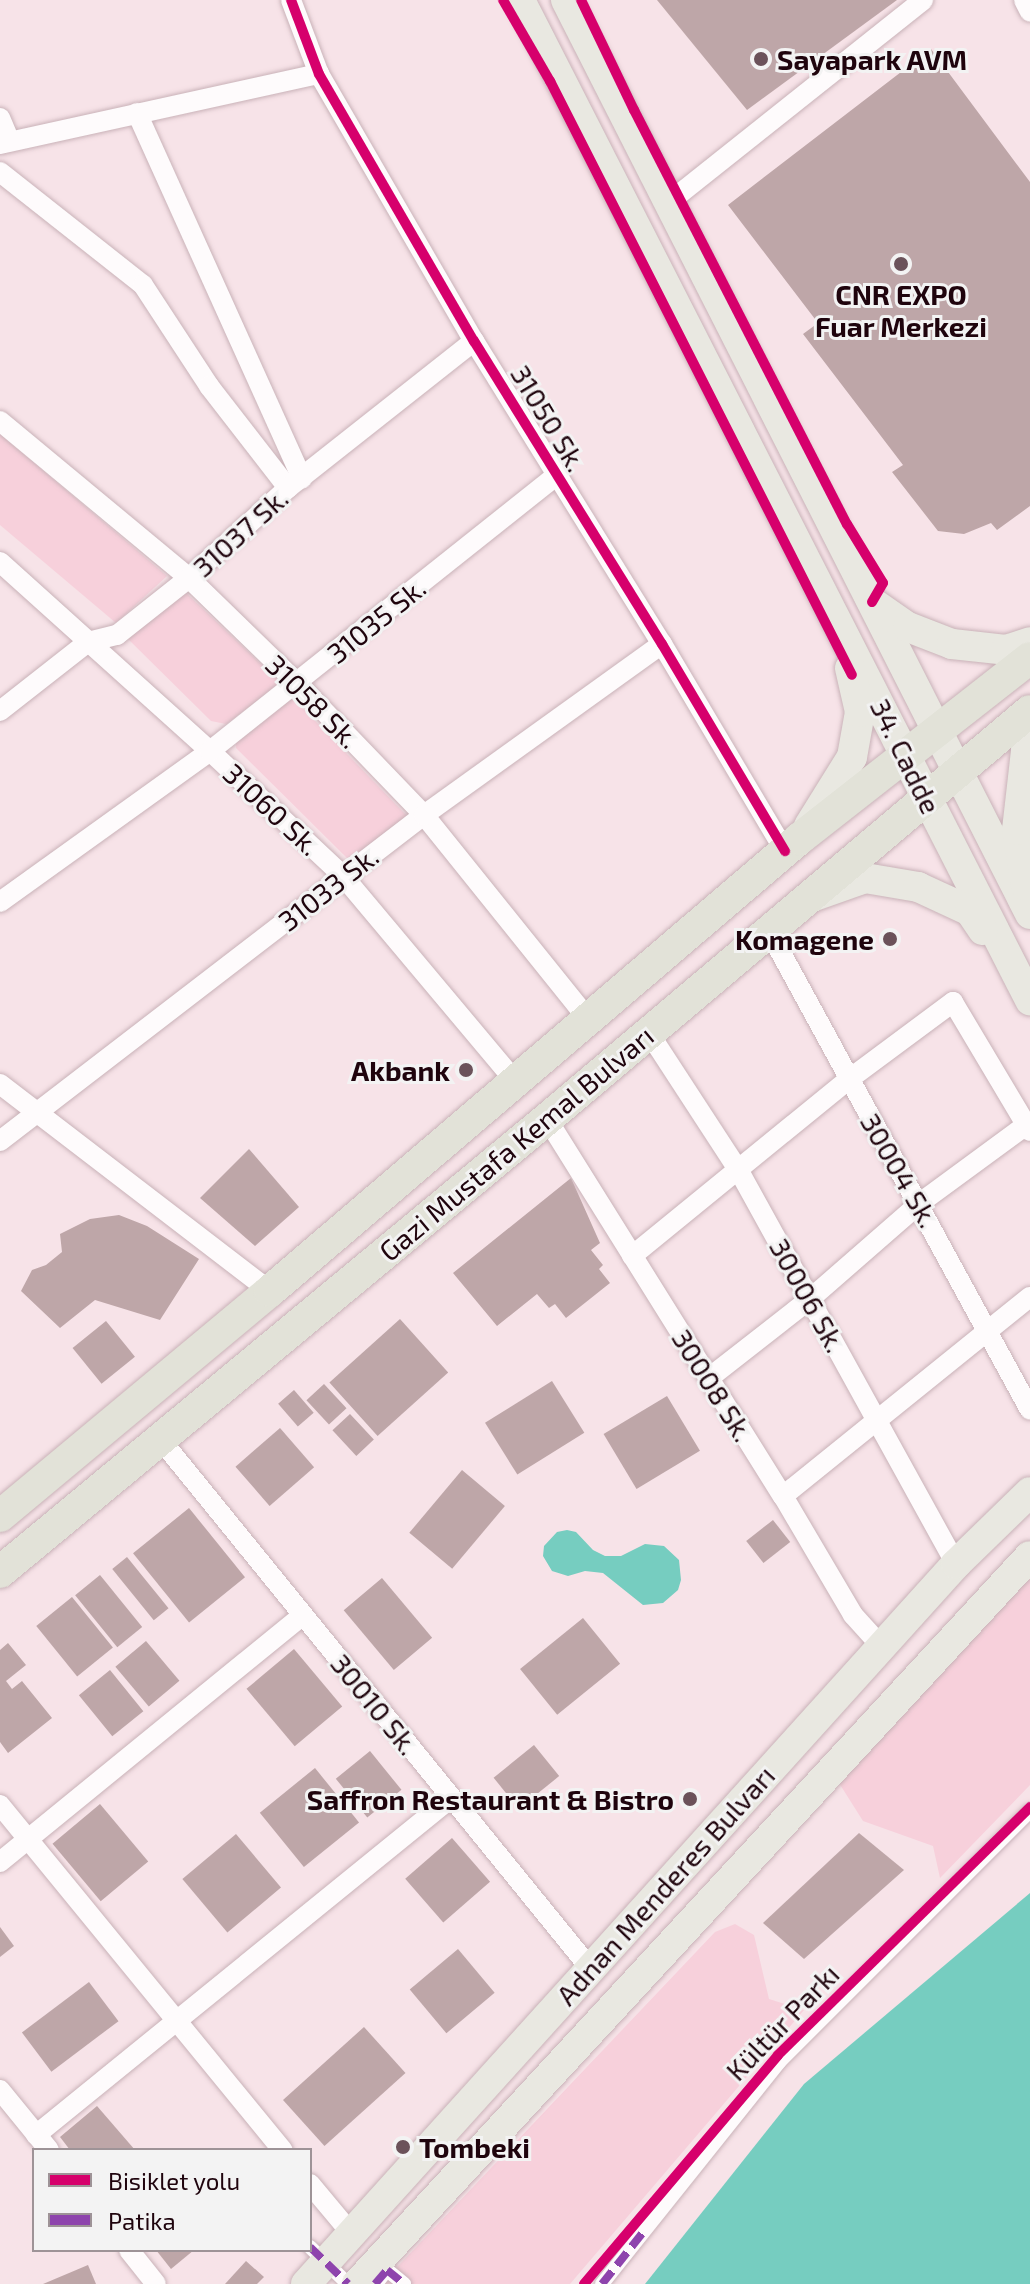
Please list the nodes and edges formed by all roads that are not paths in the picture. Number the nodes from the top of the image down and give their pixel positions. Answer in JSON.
{"nodes":[{"id":1,"x":291,"y":0,"type":"edge"},
{"id":2,"x":520,"y":0,"type":"edge"},
{"id":3,"x":566,"y":0,"type":"edge"},
{"id":4,"x":923,"y":0,"type":"edge"},
{"id":5,"x":1024,"y":0,"type":"edge"},
{"id":6,"x":1030,"y":12,"type":"edge"},
{"id":7,"x":319,"y":74,"type":"junction"},
{"id":8,"x":137,"y":113,"type":"junction"},
{"id":9,"x":0,"y":118,"type":"edge"},
{"id":10,"x":5,"y":142,"type":"edge"},
{"id":11,"x":0,"y":172,"type":"edge"},
{"id":12,"x":668,"y":203,"type":"junction"},
{"id":13,"x":474,"y":341,"type":"junction"},
{"id":14,"x":0,"y":421,"type":"edge"},
{"id":15,"x":556,"y":476,"type":"junction"},
{"id":16,"x":295,"y":484,"type":"junction"},
{"id":17,"x":0,"y":562,"type":"edge"},
{"id":18,"x":189,"y":578,"type":"junction"},
{"id":19,"x":872,"y":602,"type":"junction"},
{"id":20,"x":837,"y":616,"type":"junction"},
{"id":21,"x":88,"y":642,"type":"junction"},
{"id":22,"x":1030,"y":642,"type":"edge"},
{"id":23,"x":662,"y":644,"type":"junction"},
{"id":24,"x":1030,"y":658,"type":"edge"},
{"id":25,"x":297,"y":683,"type":"junction"},
{"id":26,"x":0,"y":711,"type":"edge"},
{"id":27,"x":1030,"y":711,"type":"edge"},
{"id":28,"x":937,"y":730,"type":"junction"},
{"id":29,"x":1029,"y":746,"type":"edge"},
{"id":30,"x":210,"y":751,"type":"junction"},
{"id":31,"x":905,"y":754,"type":"junction"},
{"id":32,"x":957,"y":771,"type":"junction"},
{"id":33,"x":927,"y":797,"type":"junction"},
{"id":34,"x":424,"y":815,"type":"junction"},
{"id":35,"x":792,"y":845,"type":"junction"},
{"id":36,"x":343,"y":876,"type":"junction"},
{"id":37,"x":808,"y":897,"type":"junction"},
{"id":38,"x":0,"y":902,"type":"edge"},
{"id":39,"x":1030,"y":908,"type":"edge"},
{"id":40,"x":1030,"y":914,"type":"edge"},
{"id":41,"x":769,"y":931,"type":"junction"},
{"id":42,"x":1011,"y":969,"type":"junction"},
{"id":43,"x":1030,"y":1000,"type":"edge"},
{"id":44,"x":587,"y":1018,"type":"junction"},
{"id":45,"x":649,"y":1033,"type":"junction"},
{"id":46,"x":848,"y":1080,"type":"junction"},
{"id":47,"x":516,"y":1082,"type":"junction"},
{"id":48,"x":0,"y":1084,"type":"edge"},
{"id":49,"x":36,"y":1114,"type":"junction"},
{"id":50,"x":547,"y":1119,"type":"junction"},
{"id":51,"x":1028,"y":1128,"type":"edge"},
{"id":52,"x":0,"y":1141,"type":"edge"},
{"id":53,"x":739,"y":1171,"type":"junction"},
{"id":54,"x":920,"y":1203,"type":"junction"},
{"id":55,"x":632,"y":1256,"type":"junction"},
{"id":56,"x":270,"y":1291,"type":"junction"},
{"id":57,"x":1030,"y":1297,"type":"edge"},
{"id":58,"x":810,"y":1299,"type":"junction"},
{"id":59,"x":987,"y":1331,"type":"junction"},
{"id":60,"x":709,"y":1378,"type":"junction"},
{"id":61,"x":1030,"y":1410,"type":"edge"},
{"id":62,"x":878,"y":1419,"type":"junction"},
{"id":63,"x":161,"y":1440,"type":"junction"},
{"id":64,"x":1030,"y":1492,"type":"edge"},
{"id":65,"x":783,"y":1496,"type":"junction"},
{"id":66,"x":1,"y":1512,"type":"edge"},
{"id":67,"x":1030,"y":1556,"type":"edge"},
{"id":68,"x":956,"y":1564,"type":"junction"},
{"id":69,"x":0,"y":1572,"type":"edge"},
{"id":70,"x":303,"y":1615,"type":"junction"},
{"id":71,"x":882,"y":1647,"type":"junction"},
{"id":72,"x":451,"y":1798,"type":"junction"},
{"id":73,"x":0,"y":1805,"type":"edge"},
{"id":74,"x":1030,"y":1811,"type":"edge"},
{"id":75,"x":28,"y":1839,"type":"junction"},
{"id":76,"x":0,"y":1862,"type":"edge"},
{"id":77,"x":590,"y":1968,"type":"junction"},
{"id":78,"x":177,"y":2023,"type":"junction"},
{"id":79,"x":0,"y":2090,"type":"edge"},
{"id":80,"x":42,"y":2142,"type":"edge"},
{"id":81,"x":280,"y":2148,"type":"edge"},
{"id":82,"x":312,"y":2186,"type":"edge"},
{"id":83,"x":351,"y":2233,"type":"junction"},
{"id":84,"x":131,"y":2252,"type":"edge"},
{"id":85,"x":314,"y":2264,"type":"edge"},
{"id":86,"x":156,"y":2284,"type":"edge"},
{"id":87,"x":348,"y":2284,"type":"edge"},
{"id":88,"x":357,"y":2284,"type":"edge"},
{"id":89,"x":375,"y":2284,"type":"edge"},
{"id":90,"x":404,"y":2284,"type":"edge"},
{"id":91,"x":602,"y":2284,"type":"edge"}],
"edges":[{"from":1,"to":7,"type":"street","name":"31050 Sk."},
{"from":2,"to":20,"type":"main road","name":"34. Cadde"},
{"from":3,"to":12,"type":"main road","name":"34. Cadde"},
{"from":4,"to":12,"type":"street"},
{"from":5,"to":6,"type":"street"},
{"from":7,"to":8,"type":"street"},
{"from":7,"to":13,"type":"street","name":"31050 Sk."},
{"from":8,"to":10,"type":"street"},
{"from":8,"to":16,"type":"street"},
{"from":9,"to":10,"type":"street"},
{"from":11,"to":16,"type":"street"},
{"from":12,"to":19,"type":"main road","name":"34. Cadde"},
{"from":13,"to":15,"type":"street","name":"31050 Sk."},
{"from":13,"to":16,"type":"street","name":"31037 Sk."},
{"from":14,"to":18,"type":"street","name":"31058 Sk."},
{"from":15,"to":23,"type":"street","name":"31050 Sk."},
{"from":15,"to":25,"type":"street","name":"31035 Sk."},
{"from":16,"to":18,"type":"street","name":"31037 Sk."},
{"from":17,"to":21,"type":"street","name":"31060 Sk."},
{"from":18,"to":21,"type":"street","name":"31037 Sk."},
{"from":18,"to":25,"type":"street","name":"31058 Sk."},
{"from":19,"to":22,"type":"main road"},
{"from":19,"to":28,"type":"main road","name":"34. Cadde"},
{"from":20,"to":31,"type":"main road","name":"34. Cadde"},
{"from":20,"to":35,"type":"main road"},
{"from":21,"to":26,"type":"street","name":"31037 Sk."},
{"from":21,"to":30,"type":"street","name":"31060 Sk."},
{"from":23,"to":34,"type":"street","name":"31033 Sk."},
{"from":23,"to":35,"type":"street","name":"31050 Sk."},
{"from":24,"to":28,"type":"highway","name":"Gazi Mustafa Kemal Bulvarı"},
{"from":25,"to":30,"type":"street","name":"31035 Sk."},
{"from":25,"to":34,"type":"street","name":"31058 Sk."},
{"from":27,"to":32,"type":"highway","name":"Gazi Mustafa Kemal Bulvarı"},
{"from":28,"to":31,"type":"highway","name":"Gazi Mustafa Kemal Bulvarı"},
{"from":28,"to":32,"type":"main road","name":"34. Cadde"},
{"from":29,"to":39,"type":"main road"},
{"from":30,"to":36,"type":"street","name":"31060 Sk."},
{"from":30,"to":38,"type":"street","name":"31035 Sk."},
{"from":31,"to":33,"type":"main road","name":"34. Cadde"},
{"from":31,"to":35,"type":"highway","name":"Gazi Mustafa Kemal Bulvarı"},
{"from":32,"to":33,"type":"highway","name":"Gazi Mustafa Kemal Bulvarı"},
{"from":32,"to":40,"type":"main road","name":"34. Cadde"},
{"from":33,"to":37,"type":"highway","name":"Gazi Mustafa Kemal Bulvarı"},
{"from":33,"to":42,"type":"main road","name":"34. Cadde"},
{"from":34,"to":36,"type":"street","name":"31033 Sk."},
{"from":34,"to":44,"type":"street","name":"31058 Sk."},
{"from":35,"to":44,"type":"highway","name":"Gazi Mustafa Kemal Bulvarı"},
{"from":36,"to":47,"type":"street","name":"31060 Sk."},
{"from":36,"to":49,"type":"street","name":"31033 Sk."},
{"from":37,"to":41,"type":"highway","name":"Gazi Mustafa Kemal Bulvarı"},
{"from":37,"to":42,"type":"main road"},
{"from":41,"to":45,"type":"highway","name":"Gazi Mustafa Kemal Bulvarı"},
{"from":41,"to":46,"type":"street","name":"30004 Sk."},
{"from":42,"to":43,"type":"main road","name":"34. Cadde"},
{"from":44,"to":47,"type":"highway","name":"Gazi Mustafa Kemal Bulvarı"},
{"from":45,"to":50,"type":"highway","name":"Gazi Mustafa Kemal Bulvarı"},
{"from":45,"to":53,"type":"street","name":"30006 Sk."},
{"from":46,"to":51,"type":"street"},
{"from":46,"to":53,"type":"street"},
{"from":46,"to":54,"type":"street","name":"30004 Sk."},
{"from":47,"to":56,"type":"highway","name":"Gazi Mustafa Kemal Bulvarı"},
{"from":48,"to":49,"type":"street"},
{"from":49,"to":52,"type":"street","name":"31033 Sk."},
{"from":49,"to":56,"type":"street"},
{"from":50,"to":55,"type":"street","name":"30008 Sk."},
{"from":50,"to":63,"type":"highway","name":"Gazi Mustafa Kemal Bulvarı"},
{"from":51,"to":54,"type":"street"},
{"from":53,"to":55,"type":"street"},
{"from":53,"to":58,"type":"street","name":"30006 Sk."},
{"from":54,"to":58,"type":"street"},
{"from":54,"to":59,"type":"street","name":"30004 Sk."},
{"from":55,"to":60,"type":"street","name":"30008 Sk."},
{"from":56,"to":66,"type":"highway","name":"Gazi Mustafa Kemal Bulvarı"},
{"from":57,"to":59,"type":"street"},
{"from":58,"to":60,"type":"street"},
{"from":58,"to":62,"type":"street","name":"30006 Sk."},
{"from":59,"to":61,"type":"street","name":"30004 Sk."},
{"from":59,"to":62,"type":"street"},
{"from":60,"to":65,"type":"street","name":"30008 Sk."},
{"from":62,"to":65,"type":"street"},
{"from":62,"to":68,"type":"street","name":"30006 Sk."},
{"from":63,"to":69,"type":"highway","name":"Gazi Mustafa Kemal Bulvarı"},
{"from":63,"to":70,"type":"street","name":"30010 Sk."},
{"from":64,"to":68,"type":"main road","name":"Adnan Menderes Bulvarı"},
{"from":65,"to":71,"type":"street","name":"30008 Sk."},
{"from":67,"to":88,"type":"main road","name":"Adnan Menderes Bulvarı"},
{"from":68,"to":71,"type":"main road","name":"Adnan Menderes Bulvarı"},
{"from":70,"to":72,"type":"street","name":"30010 Sk."},
{"from":70,"to":75,"type":"street"},
{"from":71,"to":77,"type":"main road","name":"Adnan Menderes Bulvarı"},
{"from":72,"to":77,"type":"street","name":"30010 Sk."},
{"from":72,"to":78,"type":"street"},
{"from":73,"to":75,"type":"street"},
{"from":74,"to":91,"type":"street","name":"Kültür Parkı"},
{"from":75,"to":76,"type":"street"},
{"from":75,"to":78,"type":"street"},
{"from":77,"to":83,"type":"main road","name":"Adnan Menderes Bulvarı"},
{"from":78,"to":80,"type":"street"},
{"from":78,"to":81,"type":"street"},
{"from":79,"to":80,"type":"street"},
{"from":82,"to":83,"type":"street"},
{"from":83,"to":85,"type":"main road","name":"Adnan Menderes Bulvarı"},
{"from":84,"to":86,"type":"street"},
{"from":85,"to":87,"type":"street"},
{"from":89,"to":90,"type":"street"}]}
